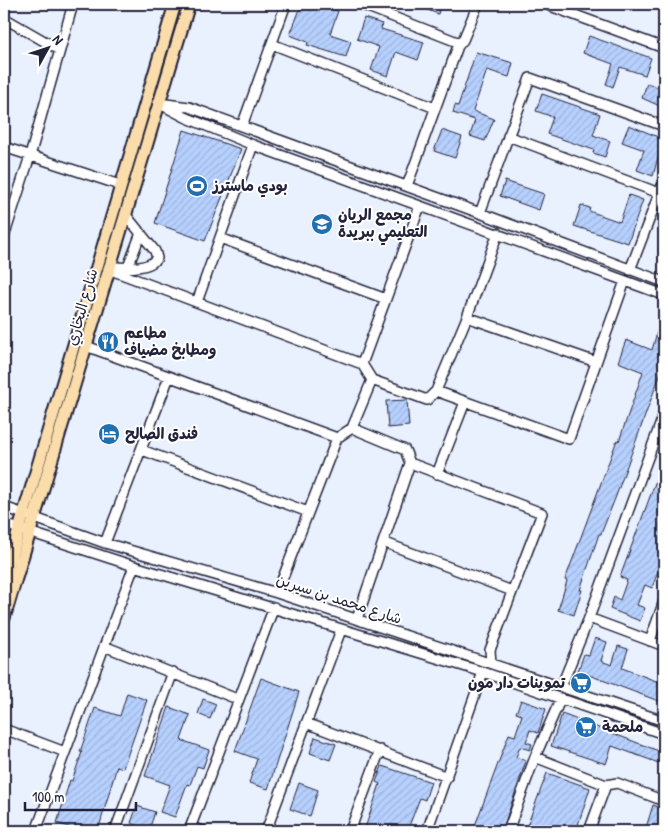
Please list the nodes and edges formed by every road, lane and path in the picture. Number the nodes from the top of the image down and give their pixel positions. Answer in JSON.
{"nodes":[{"id":1,"x":73,"y":4,"type":"edge"},
{"id":2,"x":175,"y":4,"type":"edge"},
{"id":3,"x":189,"y":4,"type":"edge"},
{"id":4,"x":286,"y":4,"type":"edge"},
{"id":5,"x":360,"y":4,"type":"edge"},
{"id":6,"x":478,"y":4,"type":"edge"},
{"id":7,"x":545,"y":4,"type":"edge"},
{"id":8,"x":560,"y":6,"type":"edge"},
{"id":9,"x":4,"y":18,"type":"edge"},
{"id":10,"x":460,"y":43,"type":"junction"},
{"id":11,"x":272,"y":44,"type":"junction"},
{"id":12,"x":664,"y":48,"type":"edge"},
{"id":13,"x":58,"y":49,"type":"junction"},
{"id":14,"x":158,"y":103,"type":"junction"},
{"id":15,"x":435,"y":108,"type":"junction"},
{"id":16,"x":242,"y":126,"type":"junction"},
{"id":17,"x":664,"y":126,"type":"edge"},
{"id":18,"x":508,"y":136,"type":"junction"},
{"id":19,"x":254,"y":145,"type":"junction"},
{"id":20,"x":4,"y":146,"type":"edge"},
{"id":21,"x":30,"y":156,"type":"junction"},
{"id":22,"x":664,"y":181,"type":"edge"},
{"id":23,"x":120,"y":185,"type":"junction"},
{"id":24,"x":407,"y":186,"type":"junction"},
{"id":25,"x":660,"y":193,"type":"junction"},
{"id":26,"x":420,"y":206,"type":"junction"},
{"id":27,"x":480,"y":213,"type":"junction"},
{"id":28,"x":124,"y":214,"type":"junction"},
{"id":29,"x":141,"y":233,"type":"junction"},
{"id":30,"x":498,"y":233,"type":"junction"},
{"id":31,"x":4,"y":237,"type":"edge"},
{"id":32,"x":220,"y":238,"type":"junction"},
{"id":33,"x":128,"y":267,"type":"junction"},
{"id":34,"x":109,"y":268,"type":"junction"},
{"id":35,"x":630,"y":270,"type":"junction"},
{"id":36,"x":625,"y":281,"type":"junction"},
{"id":37,"x":664,"y":282,"type":"edge"},
{"id":38,"x":664,"y":295,"type":"edge"},
{"id":39,"x":386,"y":299,"type":"junction"},
{"id":40,"x":197,"y":302,"type":"junction"},
{"id":41,"x":467,"y":317,"type":"junction"},
{"id":42,"x":86,"y":346,"type":"junction"},
{"id":43,"x":596,"y":362,"type":"junction"},
{"id":44,"x":362,"y":364,"type":"junction"},
{"id":45,"x":169,"y":376,"type":"junction"},
{"id":46,"x":372,"y":380,"type":"junction"},
{"id":47,"x":436,"y":391,"type":"junction"},
{"id":48,"x":465,"y":402,"type":"junction"},
{"id":49,"x":664,"y":414,"type":"edge"},
{"id":50,"x":352,"y":428,"type":"junction"},
{"id":51,"x":337,"y":438,"type":"junction"},
{"id":52,"x":142,"y":450,"type":"junction"},
{"id":53,"x":410,"y":463,"type":"junction"},
{"id":54,"x":437,"y":474,"type":"junction"},
{"id":55,"x":4,"y":507,"type":"edge"},
{"id":56,"x":308,"y":512,"type":"junction"},
{"id":57,"x":29,"y":516,"type":"junction"},
{"id":58,"x":4,"y":524,"type":"edge"},
{"id":59,"x":25,"y":531,"type":"junction"},
{"id":60,"x":384,"y":542,"type":"junction"},
{"id":61,"x":104,"y":543,"type":"junction"},
{"id":62,"x":134,"y":566,"type":"junction"},
{"id":63,"x":4,"y":580,"type":"edge"},
{"id":64,"x":512,"y":591,"type":"junction"},
{"id":65,"x":277,"y":593,"type":"junction"},
{"id":66,"x":664,"y":601,"type":"edge"},
{"id":67,"x":274,"y":607,"type":"junction"},
{"id":68,"x":4,"y":618,"type":"edge"},
{"id":69,"x":589,"y":618,"type":"junction"},
{"id":70,"x":358,"y":619,"type":"junction"},
{"id":71,"x":341,"y":630,"type":"junction"},
{"id":72,"x":650,"y":641,"type":"junction"},
{"id":73,"x":104,"y":646,"type":"junction"},
{"id":74,"x":664,"y":646,"type":"edge"},
{"id":75,"x":491,"y":663,"type":"junction"},
{"id":76,"x":173,"y":672,"type":"junction"},
{"id":77,"x":483,"y":672,"type":"junction"},
{"id":78,"x":561,"y":686,"type":"junction"},
{"id":79,"x":561,"y":698,"type":"junction"},
{"id":80,"x":237,"y":699,"type":"junction"},
{"id":81,"x":664,"y":721,"type":"edge"},
{"id":82,"x":306,"y":723,"type":"junction"},
{"id":83,"x":4,"y":729,"type":"edge"},
{"id":84,"x":664,"y":734,"type":"edge"},
{"id":85,"x":380,"y":750,"type":"junction"},
{"id":86,"x":65,"y":752,"type":"junction"},
{"id":87,"x":535,"y":757,"type":"junction"},
{"id":88,"x":447,"y":777,"type":"junction"},
{"id":89,"x":606,"y":785,"type":"junction"},
{"id":90,"x":664,"y":801,"type":"edge"},
{"id":91,"x":190,"y":829,"type":"edge"},
{"id":92,"x":36,"y":831,"type":"edge"},
{"id":93,"x":115,"y":831,"type":"edge"},
{"id":94,"x":202,"y":831,"type":"edge"},
{"id":95,"x":266,"y":831,"type":"edge"},
{"id":96,"x":350,"y":831,"type":"edge"},
{"id":97,"x":427,"y":831,"type":"edge"},
{"id":98,"x":508,"y":831,"type":"edge"},
{"id":99,"x":589,"y":831,"type":"edge"}],
"edges":[{"from":1,"to":13,"type":"street"},
{"from":2,"to":23,"type":"main road","name":"شارع البخاري"},
{"from":3,"to":14,"type":"main road","name":"شارع البخاري"},
{"from":4,"to":11,"type":"street"},
{"from":5,"to":10,"type":"street"},
{"from":6,"to":10,"type":"street"},
{"from":7,"to":8,"type":"street"},
{"from":8,"to":12,"type":"street"},
{"from":9,"to":13,"type":"street"},
{"from":10,"to":15,"type":"street"},
{"from":11,"to":15,"type":"street"},
{"from":11,"to":16,"type":"street"},
{"from":13,"to":21,"type":"street"},
{"from":14,"to":16,"type":"street"},
{"from":14,"to":19,"type":"street"},
{"from":14,"to":28,"type":"main road","name":"شارع البخاري"},
{"from":15,"to":24,"type":"street"},
{"from":16,"to":24,"type":"street"},
{"from":17,"to":18,"type":"street"},
{"from":18,"to":25,"type":"street"},
{"from":18,"to":27,"type":"street"},
{"from":19,"to":26,"type":"street"},
{"from":19,"to":32,"type":"street"},
{"from":20,"to":21,"type":"street"},
{"from":21,"to":23,"type":"street"},
{"from":21,"to":31,"type":"street"},
{"from":22,"to":25,"type":"street"},
{"from":23,"to":57,"type":"main road","name":"شارع البخاري"},
{"from":24,"to":27,"type":"street"},
{"from":25,"to":35,"type":"street"},
{"from":26,"to":30,"type":"street"},
{"from":26,"to":39,"type":"street"},
{"from":27,"to":35,"type":"street"},
{"from":28,"to":29,"type":"street"},
{"from":28,"to":34,"type":"main road","name":"شارع البخاري"},
{"from":29,"to":33,"type":"street"},
{"from":29,"to":33,"type":"street"},
{"from":30,"to":36,"type":"street"},
{"from":30,"to":41,"type":"street"},
{"from":32,"to":39,"type":"street"},
{"from":32,"to":40,"type":"street"},
{"from":33,"to":34,"type":"street"},
{"from":34,"to":40,"type":"street"},
{"from":34,"to":42,"type":"main road","name":"شارع البخاري"},
{"from":35,"to":37,"type":"street"},
{"from":36,"to":38,"type":"street"},
{"from":36,"to":43,"type":"street"},
{"from":39,"to":44,"type":"street"},
{"from":40,"to":44,"type":"street"},
{"from":41,"to":43,"type":"street"},
{"from":41,"to":47,"type":"street"},
{"from":42,"to":45,"type":"street"},
{"from":42,"to":57,"type":"main road","name":"شارع البخاري"},
{"from":43,"to":48,"type":"street"},
{"from":44,"to":46,"type":"street"},
{"from":45,"to":51,"type":"street"},
{"from":45,"to":52,"type":"street"},
{"from":46,"to":47,"type":"street"},
{"from":46,"to":50,"type":"street"},
{"from":47,"to":48,"type":"street"},
{"from":48,"to":54,"type":"street"},
{"from":49,"to":69,"type":"street"},
{"from":50,"to":51,"type":"street"},
{"from":50,"to":53,"type":"street"},
{"from":51,"to":56,"type":"street"},
{"from":52,"to":56,"type":"street"},
{"from":52,"to":61,"type":"street"},
{"from":53,"to":54,"type":"street"},
{"from":53,"to":60,"type":"street"},
{"from":54,"to":64,"type":"street"},
{"from":55,"to":57,"type":"street","name":"شارع محمد بن سيرين"},
{"from":56,"to":65,"type":"street"},
{"from":57,"to":59,"type":"main road","name":"شارع البخاري"},
{"from":57,"to":61,"type":"street","name":"شارع محمد بن سيرين"},
{"from":58,"to":59,"type":"street","name":"شارع محمد بن سيرين"},
{"from":59,"to":62,"type":"street","name":"شارع محمد بن سيرين"},
{"from":59,"to":63,"type":"main road","name":"شارع البخاري"},
{"from":59,"to":68,"type":"main road","name":"شارع البخاري"},
{"from":60,"to":64,"type":"street"},
{"from":60,"to":70,"type":"street"},
{"from":61,"to":65,"type":"street","name":"شارع محمد بن سيرين"},
{"from":62,"to":67,"type":"street","name":"شارع محمد بن سيرين"},
{"from":62,"to":73,"type":"street"},
{"from":64,"to":75,"type":"street"},
{"from":65,"to":70,"type":"street","name":"شارع محمد بن سيرين"},
{"from":66,"to":72,"type":"street"},
{"from":67,"to":71,"type":"street","name":"شارع محمد بن سيرين"},
{"from":67,"to":80,"type":"street"},
{"from":69,"to":72,"type":"street"},
{"from":69,"to":78,"type":"street"},
{"from":70,"to":75,"type":"street","name":"شارع محمد بن سيرين"},
{"from":71,"to":77,"type":"street","name":"شارع محمد بن سيرين"},
{"from":71,"to":82,"type":"street"},
{"from":72,"to":74,"type":"street"},
{"from":73,"to":76,"type":"street"},
{"from":73,"to":86,"type":"street"},
{"from":75,"to":78,"type":"street","name":"شارع محمد بن سيرين"},
{"from":76,"to":80,"type":"street"},
{"from":76,"to":93,"type":"street"},
{"from":77,"to":79,"type":"street","name":"شارع محمد بن سيرين"},
{"from":77,"to":88,"type":"street"},
{"from":78,"to":81,"type":"street","name":"شارع محمد بن سيرين"},
{"from":79,"to":84,"type":"street","name":"شارع محمد بن سيرين"},
{"from":79,"to":87,"type":"street"},
{"from":80,"to":91,"type":"street"},
{"from":82,"to":85,"type":"street"},
{"from":82,"to":95,"type":"street"},
{"from":83,"to":86,"type":"street"},
{"from":85,"to":88,"type":"street"},
{"from":85,"to":96,"type":"street"},
{"from":86,"to":92,"type":"street"},
{"from":87,"to":89,"type":"street"},
{"from":87,"to":98,"type":"street"},
{"from":88,"to":97,"type":"street"},
{"from":89,"to":90,"type":"street"},
{"from":89,"to":99,"type":"street"},
{"from":91,"to":94,"type":"street"}]}
